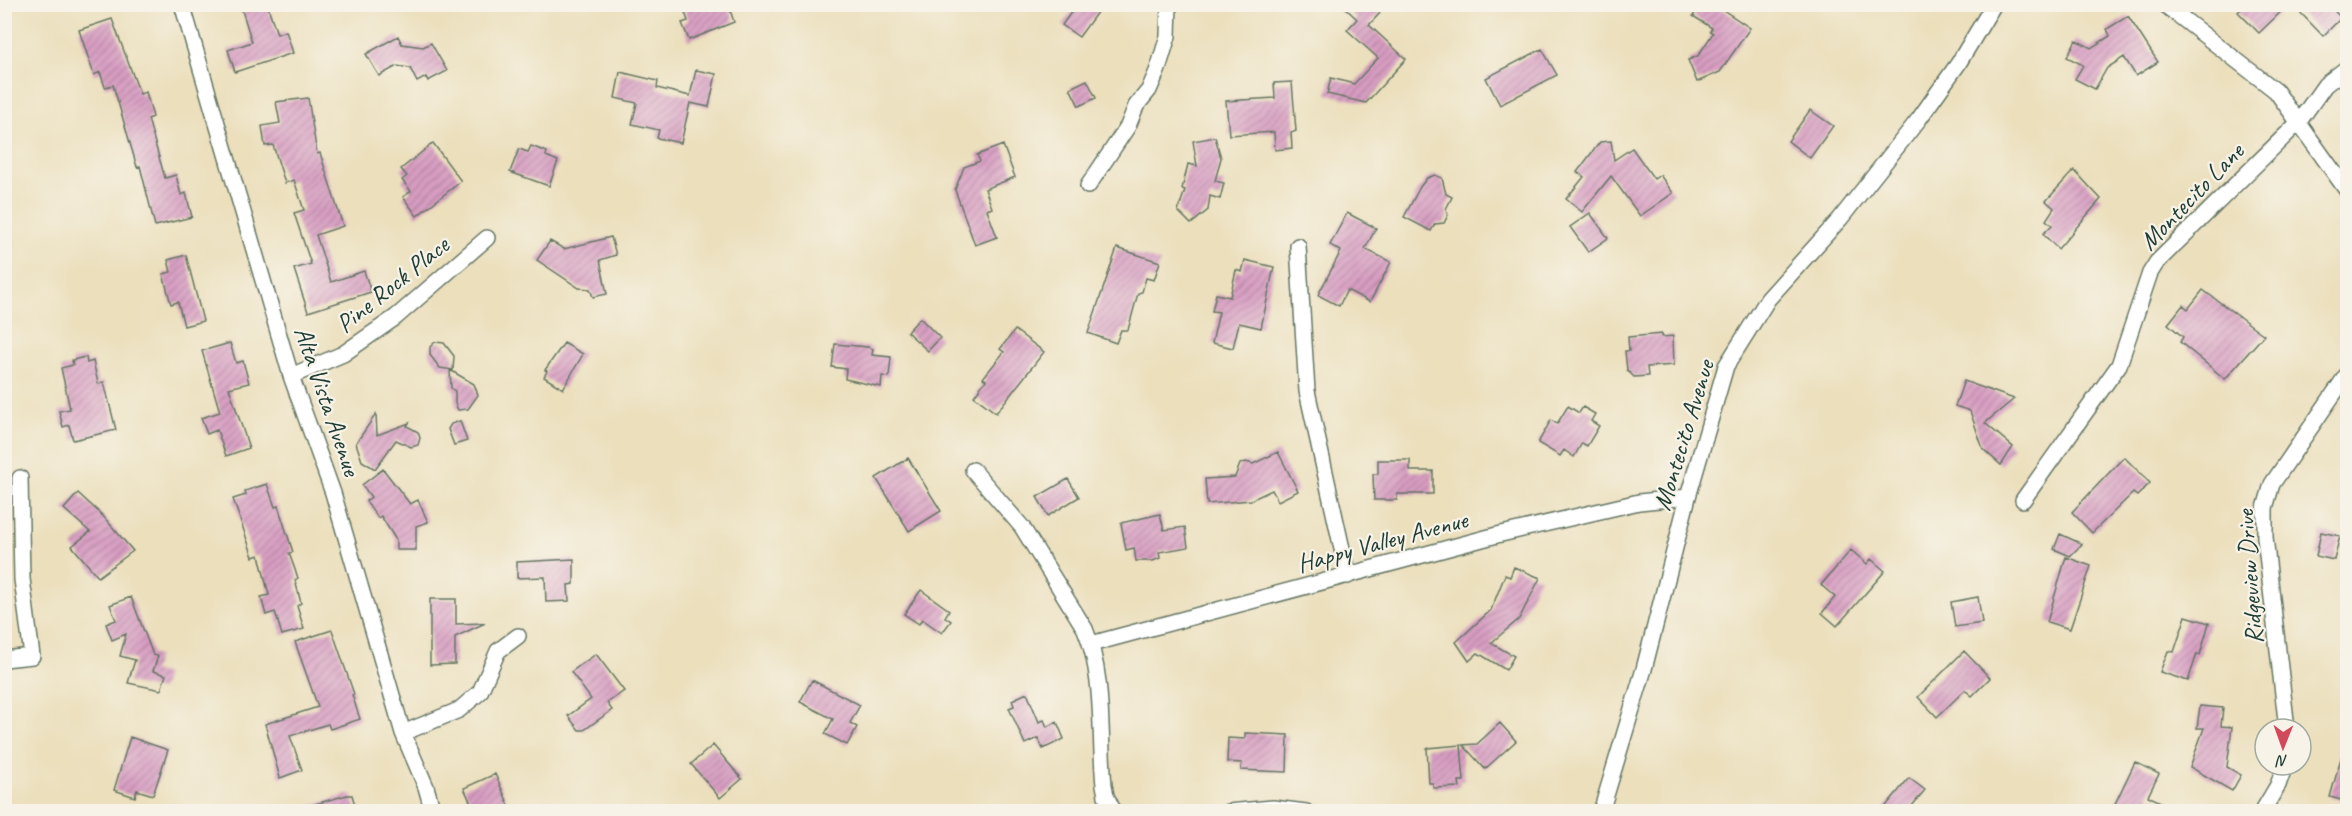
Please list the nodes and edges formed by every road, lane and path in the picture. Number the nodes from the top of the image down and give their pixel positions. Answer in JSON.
{"nodes":[{"id":1,"x":182,"y":4,"type":"edge"},
{"id":2,"x":1169,"y":4,"type":"edge"},
{"id":3,"x":1994,"y":4,"type":"edge"},
{"id":4,"x":2164,"y":4,"type":"edge"},
{"id":5,"x":2348,"y":67,"type":"edge"},
{"id":6,"x":2298,"y":123,"type":"junction"},
{"id":7,"x":1088,"y":186,"type":"dead end"},
{"id":8,"x":2348,"y":192,"type":"edge"},
{"id":9,"x":487,"y":238,"type":"dead end"},
{"id":10,"x":1298,"y":246,"type":"dead end"},
{"id":11,"x":2348,"y":373,"type":"edge"},
{"id":12,"x":291,"y":375,"type":"junction"},
{"id":13,"x":973,"y":470,"type":"dead end"},
{"id":14,"x":20,"y":478,"type":"dead end"},
{"id":15,"x":1688,"y":497,"type":"junction"},
{"id":16,"x":2023,"y":500,"type":"dead end"},
{"id":17,"x":1348,"y":576,"type":"junction"},
{"id":18,"x":518,"y":636,"type":"dead end"},
{"id":19,"x":1092,"y":644,"type":"junction"},
{"id":20,"x":4,"y":659,"type":"edge"},
{"id":21,"x":2286,"y":717,"type":"edge"},
{"id":22,"x":404,"y":733,"type":"junction"},
{"id":23,"x":2281,"y":777,"type":"edge"},
{"id":24,"x":433,"y":812,"type":"edge"},
{"id":25,"x":1114,"y":812,"type":"edge"},
{"id":26,"x":1228,"y":812,"type":"edge"},
{"id":27,"x":1306,"y":812,"type":"edge"},
{"id":28,"x":1601,"y":812,"type":"edge"},
{"id":29,"x":2262,"y":812,"type":"edge"}],
"edges":[{"from":1,"to":12,"type":"street","name":"Alta Vista Avenue"},
{"from":2,"to":7,"type":"street"},
{"from":3,"to":15,"type":"street","name":"Montecito Avenue"},
{"from":4,"to":6,"type":"street"},
{"from":5,"to":6,"type":"street","name":"Montecito Lane"},
{"from":6,"to":8,"type":"street"},
{"from":6,"to":16,"type":"street","name":"Montecito Lane"},
{"from":9,"to":12,"type":"street","name":"Pine Rock Place"},
{"from":10,"to":17,"type":"street"},
{"from":11,"to":21,"type":"street","name":"Ridgeview Drive"},
{"from":12,"to":22,"type":"street","name":"Alta Vista Avenue"},
{"from":13,"to":19,"type":"street"},
{"from":14,"to":20,"type":"street"},
{"from":15,"to":17,"type":"street","name":"Happy Valley Avenue"},
{"from":15,"to":28,"type":"street","name":"Montecito Avenue"},
{"from":17,"to":19,"type":"street","name":"Happy Valley Avenue"},
{"from":18,"to":22,"type":"street"},
{"from":19,"to":25,"type":"street"},
{"from":22,"to":24,"type":"street","name":"Alta Vista Avenue"},
{"from":23,"to":29,"type":"street"},
{"from":26,"to":27,"type":"street"}]}
